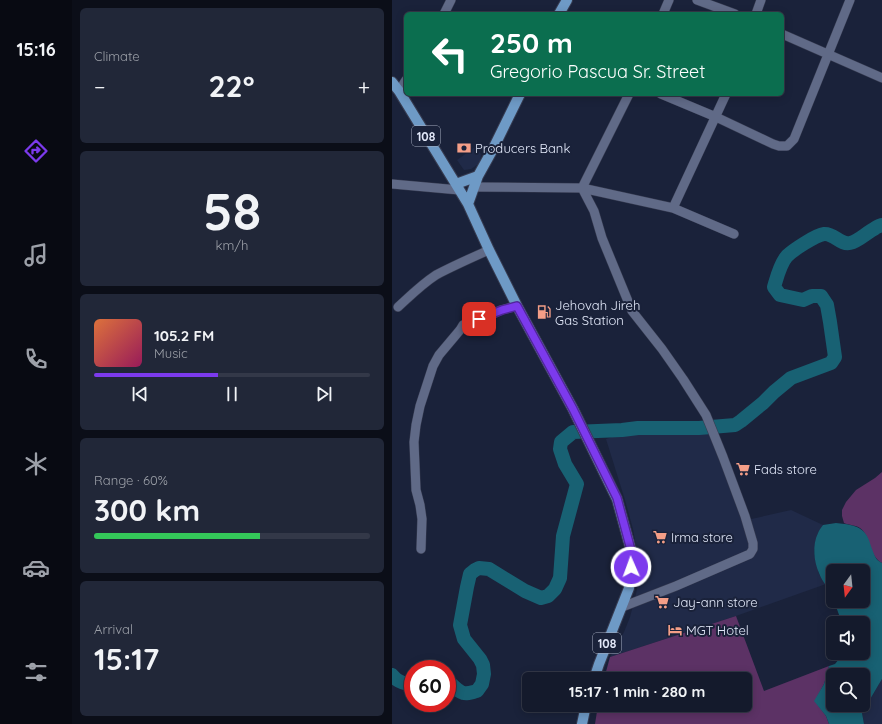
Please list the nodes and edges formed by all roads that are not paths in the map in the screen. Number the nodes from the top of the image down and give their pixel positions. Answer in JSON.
{"nodes":[{"id":1,"x":451,"y":0,"type":"edge"},
{"id":2,"x":567,"y":0,"type":"edge"},
{"id":3,"x":669,"y":0,"type":"edge"},
{"id":4,"x":697,"y":0,"type":"edge"},
{"id":5,"x":761,"y":0,"type":"edge"},
{"id":6,"x":850,"y":0,"type":"edge"},
{"id":7,"x":445,"y":12,"type":"edge"},
{"id":8,"x":560,"y":12,"type":"edge"},
{"id":9,"x":664,"y":12,"type":"edge"},
{"id":10,"x":730,"y":12,"type":"edge"},
{"id":11,"x":757,"y":12,"type":"edge"},
{"id":12,"x":784,"y":35,"type":"edge"},
{"id":13,"x":828,"y":54,"type":"junction"},
{"id":14,"x":882,"y":78,"type":"edge"},
{"id":15,"x":392,"y":82,"type":"edge"},
{"id":16,"x":404,"y":83,"type":"edge"},
{"id":17,"x":399,"y":91,"type":"junction"},
{"id":18,"x":519,"y":96,"type":"edge"},
{"id":19,"x":628,"y":96,"type":"edge"},
{"id":20,"x":666,"y":96,"type":"edge"},
{"id":21,"x":725,"y":96,"type":"edge"},
{"id":22,"x":716,"y":117,"type":"junction"},
{"id":23,"x":478,"y":176,"type":"junction"},
{"id":24,"x":392,"y":184,"type":"edge"},
{"id":25,"x":457,"y":187,"type":"junction"},
{"id":26,"x":474,"y":187,"type":"junction"},
{"id":27,"x":582,"y":188,"type":"junction"},
{"id":28,"x":468,"y":204,"type":"junction"},
{"id":29,"x":673,"y":208,"type":"junction"},
{"id":30,"x":734,"y":234,"type":"dead end"},
{"id":31,"x":489,"y":250,"type":"junction"},
{"id":32,"x":517,"y":306,"type":"junction"},
{"id":33,"x":398,"y":307,"type":"dead end"},
{"id":34,"x":422,"y":549,"type":"dead end"},
{"id":35,"x":622,"y":607,"type":"junction"},
{"id":36,"x":596,"y":672,"type":"edge"},
{"id":37,"x":585,"y":712,"type":"edge"},
{"id":38,"x":582,"y":724,"type":"edge"}],
"edges":[{"from":1,"to":7,"type":"street"},
{"from":2,"to":8,"type":"main road"},
{"from":3,"to":9,"type":"street"},
{"from":4,"to":10,"type":"street"},
{"from":5,"to":11,"type":"street"},
{"from":6,"to":13,"type":"street"},
{"from":12,"to":13,"type":"street"},
{"from":13,"to":14,"type":"street"},
{"from":13,"to":22,"type":"street"},
{"from":15,"to":17,"type":"main road","number":"108"},
{"from":16,"to":17,"type":"street"},
{"from":17,"to":25,"type":"main road","number":"108"},
{"from":18,"to":23,"type":"main road"},
{"from":19,"to":27,"type":"street"},
{"from":20,"to":22,"type":"street"},
{"from":21,"to":22,"type":"street"},
{"from":22,"to":29,"type":"street"},
{"from":23,"to":25,"type":"main road"},
{"from":23,"to":26,"type":"main road"},
{"from":24,"to":25,"type":"street"},
{"from":25,"to":28,"type":"main road","number":"108"},
{"from":26,"to":27,"type":"street"},
{"from":26,"to":28,"type":"main road"},
{"from":27,"to":29,"type":"street"},
{"from":27,"to":35,"type":"street"},
{"from":28,"to":31,"type":"main road","number":"108"},
{"from":29,"to":30,"type":"street"},
{"from":31,"to":32,"type":"main road","number":"108"},
{"from":31,"to":33,"type":"street"},
{"from":32,"to":34,"type":"street"},
{"from":32,"to":35,"type":"main road","number":"108"},
{"from":35,"to":36,"type":"main road","number":"108"},
{"from":37,"to":38,"type":"main road"}]}
